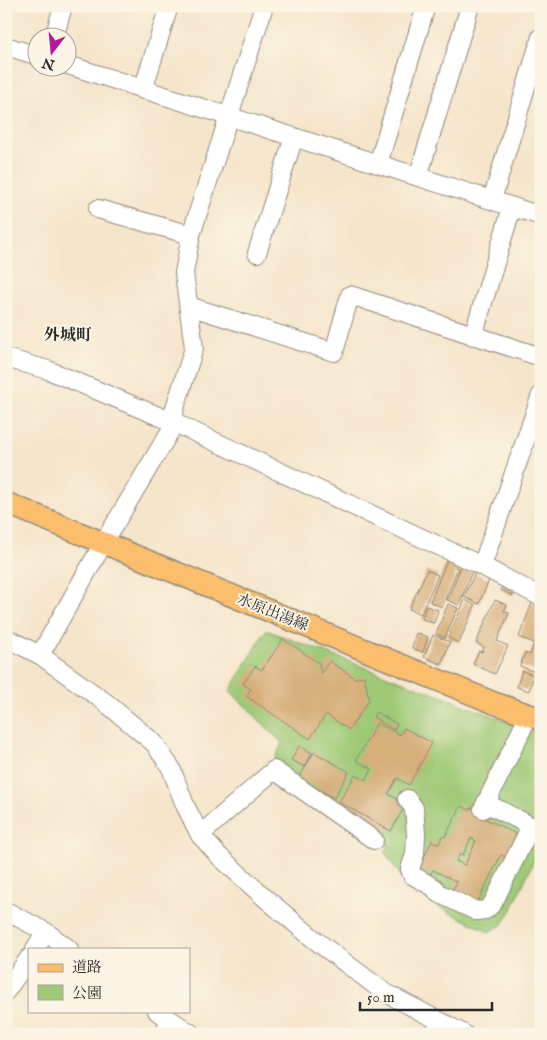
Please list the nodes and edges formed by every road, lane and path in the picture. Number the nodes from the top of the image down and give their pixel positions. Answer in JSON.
{"nodes":[{"id":1,"x":63,"y":6,"type":"edge"},
{"id":2,"x":170,"y":6,"type":"edge"},
{"id":3,"x":264,"y":6,"type":"edge"},
{"id":4,"x":426,"y":6,"type":"edge"},
{"id":5,"x":470,"y":6,"type":"edge"},
{"id":6,"x":57,"y":28,"type":"edge"},
{"id":7,"x":541,"y":37,"type":"edge"},
{"id":8,"x":6,"y":46,"type":"edge"},
{"id":9,"x":28,"y":53,"type":"edge"},
{"id":10,"x":78,"y":68,"type":"edge"},
{"id":11,"x":143,"y":90,"type":"junction"},
{"id":12,"x":228,"y":117,"type":"junction"},
{"id":13,"x":294,"y":137,"type":"junction"},
{"id":14,"x":378,"y":164,"type":"junction"},
{"id":15,"x":418,"y":176,"type":"junction"},
{"id":16,"x":492,"y":200,"type":"junction"},
{"id":17,"x":512,"y":206,"type":"junction"},
{"id":18,"x":98,"y":209,"type":"dead end"},
{"id":19,"x":541,"y":216,"type":"edge"},
{"id":20,"x":191,"y":235,"type":"junction"},
{"id":21,"x":257,"y":253,"type":"dead end"},
{"id":22,"x":189,"y":306,"type":"junction"},
{"id":23,"x":474,"y":336,"type":"junction"},
{"id":24,"x":541,"y":357,"type":"edge"},
{"id":25,"x":6,"y":358,"type":"edge"},
{"id":26,"x":541,"y":395,"type":"edge"},
{"id":27,"x":175,"y":423,"type":"junction"},
{"id":28,"x":6,"y":503,"type":"edge"},
{"id":29,"x":104,"y":542,"type":"junction"},
{"id":30,"x":482,"y":566,"type":"junction"},
{"id":31,"x":541,"y":597,"type":"edge"},
{"id":32,"x":6,"y":638,"type":"edge"},
{"id":33,"x":40,"y":655,"type":"junction"},
{"id":34,"x":535,"y":717,"type":"edge"},
{"id":35,"x":407,"y":799,"type":"dead end"},
{"id":36,"x":200,"y":835,"type":"junction"},
{"id":37,"x":374,"y":840,"type":"dead end"},
{"id":38,"x":6,"y":911,"type":"edge"},
{"id":39,"x":46,"y":932,"type":"junction"},
{"id":40,"x":36,"y":948,"type":"edge"},
{"id":41,"x":68,"y":948,"type":"edge"},
{"id":42,"x":28,"y":959,"type":"edge"},
{"id":43,"x":6,"y":991,"type":"edge"},
{"id":44,"x":158,"y":1012,"type":"edge"},
{"id":45,"x":167,"y":1028,"type":"edge"},
{"id":46,"x":192,"y":1034,"type":"edge"},
{"id":47,"x":464,"y":1034,"type":"edge"}],
"edges":[{"from":1,"to":6,"type":"street"},
{"from":2,"to":11,"type":"street"},
{"from":3,"to":12,"type":"street"},
{"from":4,"to":14,"type":"street"},
{"from":5,"to":15,"type":"street"},
{"from":7,"to":16,"type":"street"},
{"from":8,"to":9,"type":"street"},
{"from":10,"to":11,"type":"street"},
{"from":11,"to":12,"type":"street"},
{"from":12,"to":13,"type":"street"},
{"from":12,"to":20,"type":"street"},
{"from":13,"to":14,"type":"street"},
{"from":13,"to":21,"type":"street"},
{"from":14,"to":15,"type":"street"},
{"from":15,"to":16,"type":"street"},
{"from":16,"to":17,"type":"street"},
{"from":17,"to":19,"type":"street"},
{"from":17,"to":23,"type":"street"},
{"from":18,"to":20,"type":"street"},
{"from":20,"to":22,"type":"street"},
{"from":22,"to":23,"type":"street"},
{"from":22,"to":27,"type":"street"},
{"from":23,"to":24,"type":"street"},
{"from":25,"to":27,"type":"street"},
{"from":26,"to":30,"type":"street"},
{"from":27,"to":29,"type":"street"},
{"from":27,"to":30,"type":"street"},
{"from":28,"to":29,"type":"main road","name":"水原出湯線"},
{"from":29,"to":33,"type":"street"},
{"from":29,"to":34,"type":"main road","name":"水原出湯線"},
{"from":30,"to":31,"type":"street"},
{"from":32,"to":33,"type":"street"},
{"from":33,"to":36,"type":"street"},
{"from":34,"to":35,"type":"street"},
{"from":36,"to":37,"type":"street"},
{"from":36,"to":47,"type":"street"},
{"from":38,"to":39,"type":"street"},
{"from":39,"to":40,"type":"street"},
{"from":39,"to":41,"type":"street"},
{"from":42,"to":43,"type":"street"},
{"from":44,"to":45,"type":"street"},
{"from":45,"to":46,"type":"street"}]}
